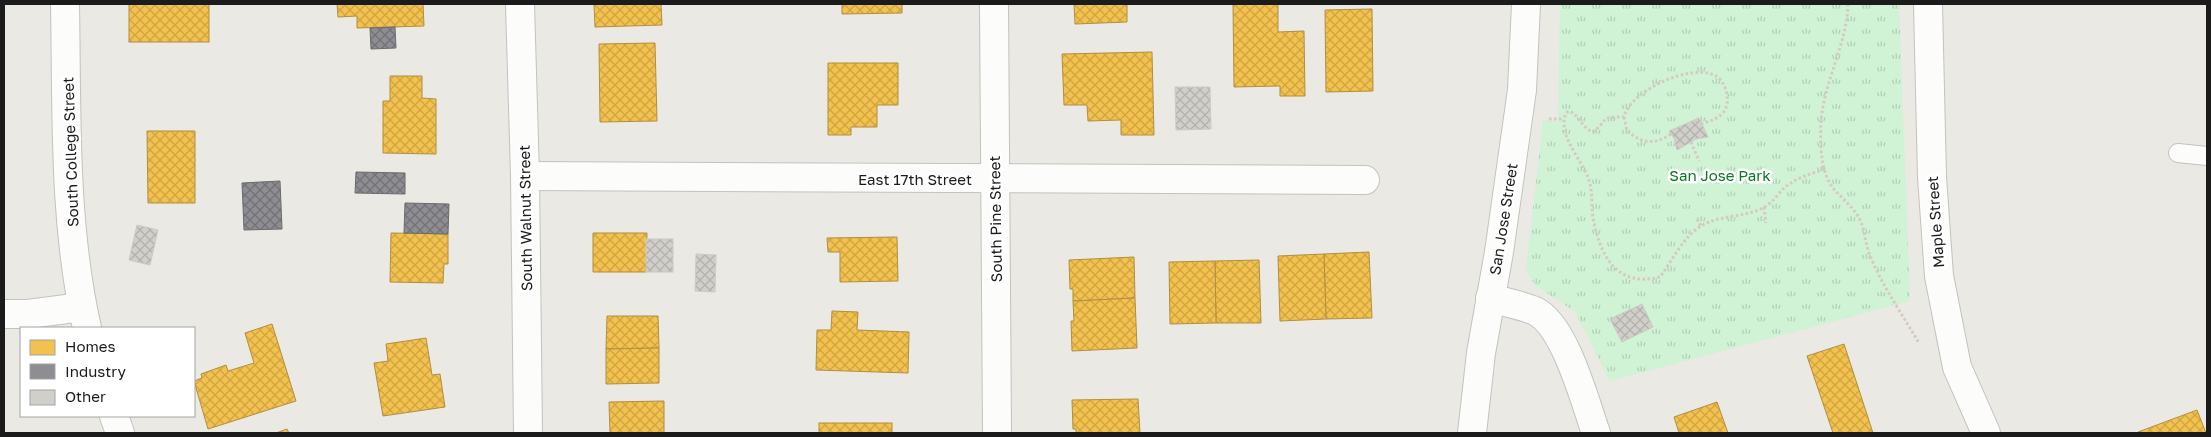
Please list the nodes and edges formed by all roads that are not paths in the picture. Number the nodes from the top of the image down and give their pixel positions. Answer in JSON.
{"nodes":[{"id":1,"x":65,"y":4,"type":"edge"},
{"id":2,"x":520,"y":4,"type":"edge"},
{"id":3,"x":994,"y":4,"type":"edge"},
{"id":4,"x":1526,"y":4,"type":"edge"},
{"id":5,"x":1928,"y":4,"type":"edge"},
{"id":6,"x":2178,"y":153,"type":"dead end"},
{"id":7,"x":2207,"y":156,"type":"edge"},
{"id":8,"x":525,"y":176,"type":"junction"},
{"id":9,"x":994,"y":180,"type":"junction"},
{"id":10,"x":1364,"y":180,"type":"dead end"},
{"id":11,"x":1490,"y":298,"type":"junction"},
{"id":12,"x":4,"y":314,"type":"edge"},
{"id":13,"x":85,"y":318,"type":"edge"},
{"id":14,"x":114,"y":417,"type":"edge"},
{"id":15,"x":120,"y":433,"type":"edge"},
{"id":16,"x":528,"y":433,"type":"edge"},
{"id":17,"x":997,"y":433,"type":"edge"},
{"id":18,"x":1472,"y":433,"type":"edge"},
{"id":19,"x":1596,"y":433,"type":"edge"},
{"id":20,"x":1986,"y":433,"type":"edge"}],
"edges":[{"from":1,"to":13,"type":"street","name":"South College Street"},
{"from":2,"to":8,"type":"street","name":"South Walnut Street"},
{"from":3,"to":9,"type":"street","name":"South Pine Street"},
{"from":4,"to":11,"type":"street","name":"San Jose Street"},
{"from":5,"to":20,"type":"street","name":"Maple Street"},
{"from":6,"to":7,"type":"lane"},
{"from":8,"to":9,"type":"street","name":"East 17th Street"},
{"from":8,"to":16,"type":"street","name":"South Walnut Street"},
{"from":9,"to":10,"type":"street","name":"East 17th Street"},
{"from":9,"to":17,"type":"street","name":"South Pine Street"},
{"from":11,"to":18,"type":"street","name":"San Jose Street"},
{"from":11,"to":19,"type":"street"},
{"from":12,"to":13,"type":"street"},
{"from":14,"to":15,"type":"street"}]}
